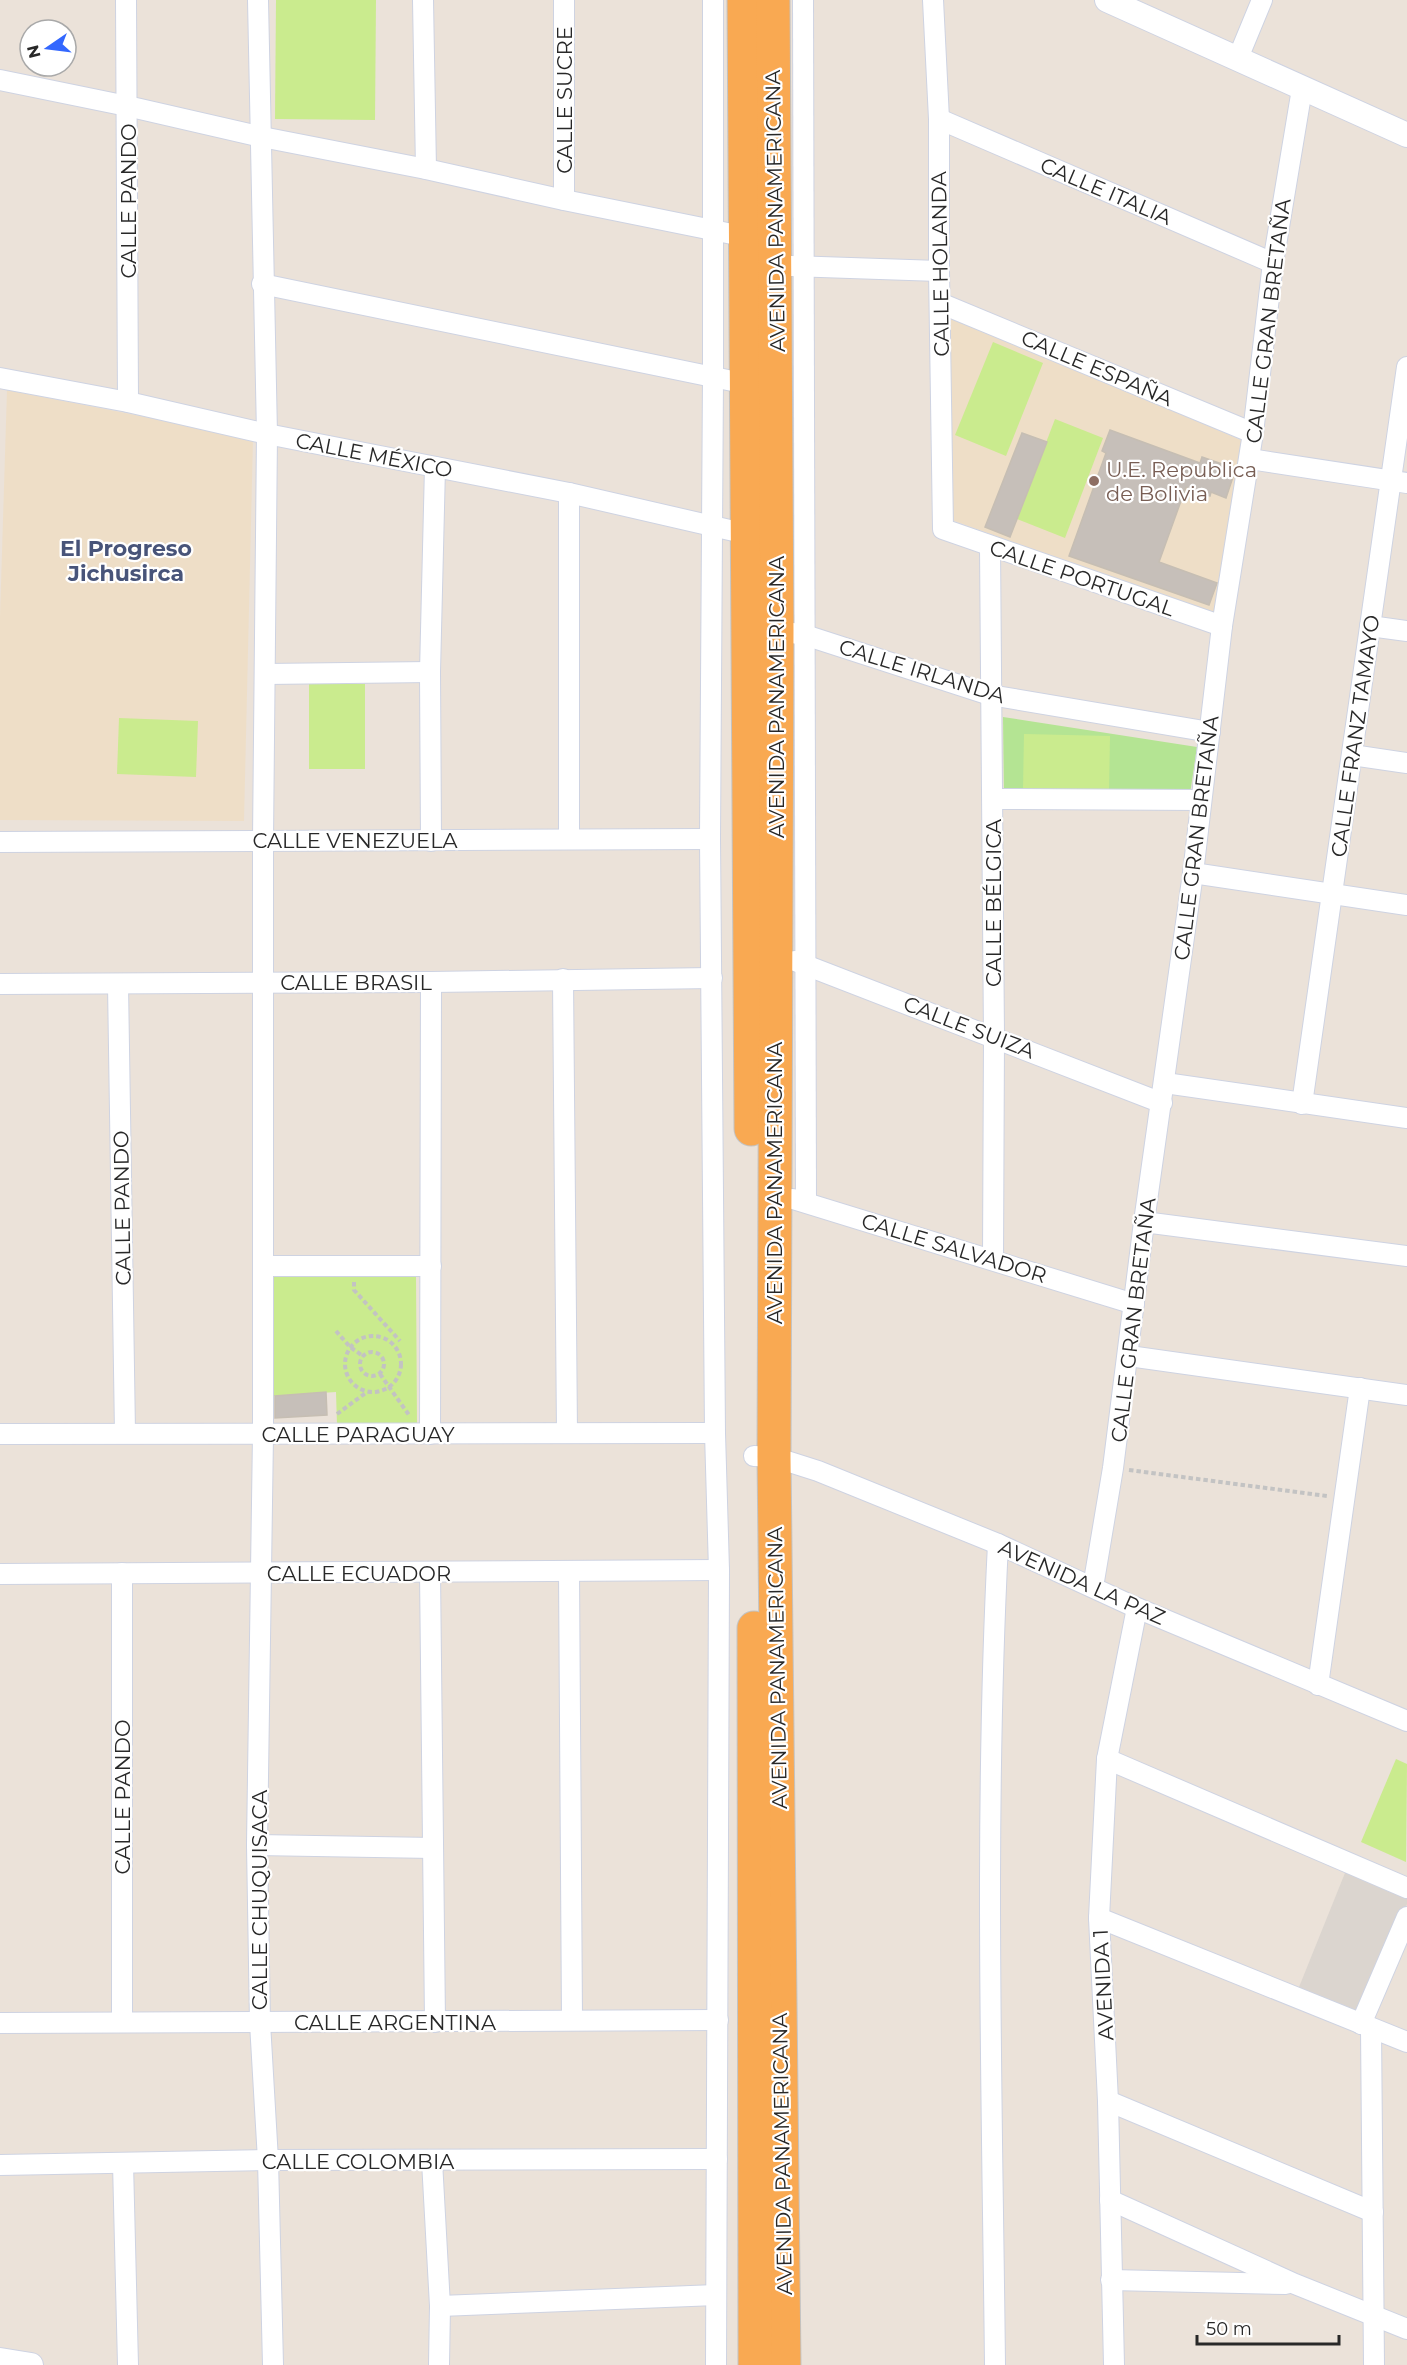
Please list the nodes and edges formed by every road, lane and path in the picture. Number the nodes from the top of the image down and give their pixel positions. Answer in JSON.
{"nodes":[{"id":1,"x":126,"y":0,"type":"edge"},
{"id":2,"x":258,"y":0,"type":"edge"},
{"id":3,"x":423,"y":0,"type":"edge"},
{"id":4,"x":564,"y":0,"type":"edge"},
{"id":5,"x":712,"y":0,"type":"edge"},
{"id":6,"x":744,"y":0,"type":"edge"},
{"id":7,"x":773,"y":0,"type":"edge"},
{"id":8,"x":803,"y":0,"type":"edge"},
{"id":9,"x":933,"y":0,"type":"edge"},
{"id":10,"x":1107,"y":0,"type":"edge"},
{"id":11,"x":1262,"y":0,"type":"edge"},
{"id":12,"x":1238,"y":58,"type":"junction"},
{"id":13,"x":0,"y":80,"type":"edge"},
{"id":14,"x":1302,"y":89,"type":"junction"},
{"id":15,"x":128,"y":106,"type":"junction"},
{"id":16,"x":939,"y":118,"type":"junction"},
{"id":17,"x":1407,"y":135,"type":"edge"},
{"id":18,"x":262,"y":137,"type":"junction"},
{"id":19,"x":426,"y":169,"type":"junction"},
{"id":20,"x":564,"y":201,"type":"junction"},
{"id":21,"x":713,"y":230,"type":"junction"},
{"id":22,"x":747,"y":237,"type":"junction"},
{"id":23,"x":1273,"y":263,"type":"junction"},
{"id":24,"x":790,"y":266,"type":"junction"},
{"id":25,"x":939,"y":271,"type":"junction"},
{"id":26,"x":262,"y":284,"type":"junction"},
{"id":27,"x":940,"y":303,"type":"junction"},
{"id":28,"x":1407,"y":367,"type":"edge"},
{"id":29,"x":713,"y":376,"type":"junction"},
{"id":30,"x":0,"y":378,"type":"edge"},
{"id":31,"x":747,"y":384,"type":"junction"},
{"id":32,"x":128,"y":402,"type":"junction"},
{"id":33,"x":267,"y":434,"type":"junction"},
{"id":34,"x":1253,"y":434,"type":"junction"},
{"id":35,"x":1250,"y":459,"type":"junction"},
{"id":36,"x":435,"y":467,"type":"junction"},
{"id":37,"x":1399,"y":482,"type":"edge"},
{"id":38,"x":569,"y":494,"type":"junction"},
{"id":39,"x":712,"y":525,"type":"junction"},
{"id":40,"x":943,"y":529,"type":"joint"},
{"id":41,"x":747,"y":534,"type":"junction"},
{"id":42,"x":990,"y":547,"type":"junction"},
{"id":43,"x":1222,"y":626,"type":"junction"},
{"id":44,"x":1370,"y":626,"type":"junction"},
{"id":45,"x":1407,"y":631,"type":"edge"},
{"id":46,"x":791,"y":632,"type":"junction"},
{"id":47,"x":430,"y":672,"type":"junction"},
{"id":48,"x":266,"y":674,"type":"junction"},
{"id":49,"x":990,"y":695,"type":"junction"},
{"id":50,"x":1210,"y":732,"type":"junction"},
{"id":51,"x":1352,"y":755,"type":"junction"},
{"id":52,"x":1407,"y":763,"type":"edge"},
{"id":53,"x":993,"y":800,"type":"junction"},
{"id":54,"x":1201,"y":800,"type":"junction"},
{"id":55,"x":569,"y":839,"type":"junction"},
{"id":56,"x":263,"y":840,"type":"junction"},
{"id":57,"x":710,"y":840,"type":"junction"},
{"id":58,"x":431,"y":841,"type":"junction"},
{"id":59,"x":0,"y":842,"type":"edge"},
{"id":60,"x":1193,"y":873,"type":"junction"},
{"id":61,"x":1332,"y":894,"type":"junction"},
{"id":62,"x":1407,"y":904,"type":"edge"},
{"id":63,"x":775,"y":953,"type":"junction"},
{"id":64,"x":805,"y":964,"type":"junction"},
{"id":65,"x":712,"y":978,"type":"junction"},
{"id":66,"x":563,"y":979,"type":"junction"},
{"id":67,"x":264,"y":982,"type":"junction"},
{"id":68,"x":431,"y":982,"type":"junction"},
{"id":69,"x":0,"y":984,"type":"edge"},
{"id":70,"x":118,"y":984,"type":"junction"},
{"id":71,"x":994,"y":1037,"type":"junction"},
{"id":72,"x":1165,"y":1083,"type":"junction"},
{"id":73,"x":1162,"y":1103,"type":"junction"},
{"id":74,"x":1302,"y":1104,"type":"junction"},
{"id":75,"x":1407,"y":1118,"type":"edge"},
{"id":76,"x":774,"y":1194,"type":"junction"},
{"id":77,"x":806,"y":1202,"type":"junction"},
{"id":78,"x":1144,"y":1222,"type":"junction"},
{"id":79,"x":1407,"y":1256,"type":"edge"},
{"id":80,"x":993,"y":1259,"type":"junction"},
{"id":81,"x":264,"y":1266,"type":"junction"},
{"id":82,"x":430,"y":1266,"type":"junction"},
{"id":83,"x":354,"y":1276,"type":"dead end"},
{"id":84,"x":1134,"y":1304,"type":"junction"},
{"id":85,"x":336,"y":1331,"type":"dead end"},
{"id":86,"x":391,"y":1341,"type":"junction"},
{"id":87,"x":400,"y":1341,"type":"junction"},
{"id":88,"x":408,"y":1341,"type":"dead end"},
{"id":89,"x":350,"y":1347,"type":"junction"},
{"id":90,"x":363,"y":1356,"type":"junction"},
{"id":91,"x":1129,"y":1356,"type":"junction"},
{"id":92,"x":380,"y":1374,"type":"junction"},
{"id":93,"x":389,"y":1386,"type":"junction"},
{"id":94,"x":1360,"y":1388,"type":"junction"},
{"id":95,"x":367,"y":1392,"type":"junction"},
{"id":96,"x":1407,"y":1395,"type":"edge"},
{"id":97,"x":337,"y":1414,"type":"dead end"},
{"id":98,"x":412,"y":1419,"type":"dead end"},
{"id":99,"x":125,"y":1433,"type":"junction"},
{"id":100,"x":567,"y":1433,"type":"junction"},
{"id":101,"x":715,"y":1433,"type":"junction"},
{"id":102,"x":0,"y":1434,"type":"edge"},
{"id":103,"x":263,"y":1434,"type":"junction"},
{"id":104,"x":430,"y":1434,"type":"junction"},
{"id":105,"x":764,"y":1456,"type":"junction"},
{"id":106,"x":1113,"y":1468,"type":"junction"},
{"id":107,"x":1343,"y":1498,"type":"junction"},
{"id":108,"x":998,"y":1544,"type":"junction"},
{"id":109,"x":718,"y":1570,"type":"junction"},
{"id":110,"x":569,"y":1571,"type":"junction"},
{"id":111,"x":122,"y":1573,"type":"junction"},
{"id":112,"x":261,"y":1573,"type":"junction"},
{"id":113,"x":430,"y":1573,"type":"junction"},
{"id":114,"x":0,"y":1574,"type":"edge"},
{"id":115,"x":1093,"y":1587,"type":"junction"},
{"id":116,"x":1137,"y":1608,"type":"junction"},
{"id":117,"x":1318,"y":1685,"type":"junction"},
{"id":118,"x":1407,"y":1720,"type":"edge"},
{"id":119,"x":1107,"y":1759,"type":"junction"},
{"id":120,"x":257,"y":1845,"type":"junction"},
{"id":121,"x":433,"y":1848,"type":"junction"},
{"id":122,"x":1407,"y":1888,"type":"edge"},
{"id":123,"x":1407,"y":1917,"type":"edge"},
{"id":124,"x":1099,"y":1918,"type":"junction"},
{"id":125,"x":572,"y":2020,"type":"junction"},
{"id":126,"x":718,"y":2020,"type":"junction"},
{"id":127,"x":122,"y":2022,"type":"junction"},
{"id":128,"x":435,"y":2022,"type":"junction"},
{"id":129,"x":0,"y":2023,"type":"edge"},
{"id":130,"x":260,"y":2023,"type":"junction"},
{"id":131,"x":1366,"y":2026,"type":"junction"},
{"id":132,"x":1407,"y":2042,"type":"edge"},
{"id":133,"x":1108,"y":2101,"type":"junction"},
{"id":134,"x":717,"y":2159,"type":"junction"},
{"id":135,"x":268,"y":2160,"type":"junction"},
{"id":136,"x":432,"y":2161,"type":"junction"},
{"id":137,"x":123,"y":2163,"type":"junction"},
{"id":138,"x":0,"y":2165,"type":"edge"},
{"id":139,"x":1110,"y":2200,"type":"junction"},
{"id":140,"x":1373,"y":2212,"type":"junction"},
{"id":141,"x":1111,"y":2280,"type":"junction"},
{"id":142,"x":1295,"y":2284,"type":"junction"},
{"id":143,"x":716,"y":2295,"type":"junction"},
{"id":144,"x":440,"y":2306,"type":"junction"},
{"id":145,"x":1374,"y":2317,"type":"junction"},
{"id":146,"x":1407,"y":2329,"type":"edge"},
{"id":147,"x":0,"y":2360,"type":"edge"},
{"id":148,"x":31,"y":2365,"type":"edge"},
{"id":149,"x":128,"y":2365,"type":"edge"},
{"id":150,"x":273,"y":2365,"type":"edge"},
{"id":151,"x":439,"y":2365,"type":"edge"},
{"id":152,"x":716,"y":2365,"type":"edge"},
{"id":153,"x":755,"y":2365,"type":"edge"},
{"id":154,"x":784,"y":2365,"type":"edge"},
{"id":155,"x":995,"y":2365,"type":"edge"},
{"id":156,"x":1114,"y":2365,"type":"edge"},
{"id":157,"x":1374,"y":2365,"type":"edge"}],
"edges":[{"from":1,"to":15,"type":"street","name":"CALLE PANDO"},
{"from":2,"to":18,"type":"street"},
{"from":3,"to":19,"type":"street"},
{"from":4,"to":20,"type":"street","name":"CALLE SUCRE"},
{"from":5,"to":21,"type":"street"},
{"from":6,"to":22,"type":"highway","name":"AVENIDA PANAMERICANA"},
{"from":7,"to":24,"type":"highway","name":"AVENIDA PANAMERICANA"},
{"from":8,"to":24,"type":"street"},
{"from":9,"to":16,"type":"street","name":"CALLE HOLANDA"},
{"from":10,"to":12,"type":"street"},
{"from":11,"to":12,"type":"street"},
{"from":12,"to":14,"type":"street"},
{"from":13,"to":15,"type":"street"},
{"from":14,"to":17,"type":"street"},
{"from":14,"to":23,"type":"street","name":"CALLE GRAN BRETAÑA"},
{"from":15,"to":18,"type":"street"},
{"from":15,"to":32,"type":"street","name":"CALLE PANDO"},
{"from":16,"to":23,"type":"street","name":"CALLE ITALIA"},
{"from":16,"to":25,"type":"street","name":"CALLE HOLANDA"},
{"from":18,"to":19,"type":"street"},
{"from":18,"to":26,"type":"street","name":"CALLE CHUQUISACA"},
{"from":19,"to":20,"type":"street"},
{"from":20,"to":21,"type":"street"},
{"from":21,"to":22,"type":"street"},
{"from":21,"to":29,"type":"street"},
{"from":22,"to":31,"type":"highway","name":"AVENIDA PANAMERICANA"},
{"from":23,"to":34,"type":"street","name":"CALLE GRAN BRETAÑA"},
{"from":24,"to":25,"type":"street"},
{"from":24,"to":46,"type":"highway","name":"AVENIDA PANAMERICANA"},
{"from":25,"to":27,"type":"street","name":"CALLE HOLANDA"},
{"from":26,"to":29,"type":"street"},
{"from":26,"to":33,"type":"street","name":"CALLE CHUQUISACA"},
{"from":27,"to":34,"type":"street","name":"CALLE ESPAÑA"},
{"from":27,"to":40,"type":"street","name":"CALLE HOLANDA"},
{"from":28,"to":37,"type":"street","name":"CALLE FRANZ TAMAYO"},
{"from":29,"to":31,"type":"street"},
{"from":29,"to":39,"type":"street"},
{"from":30,"to":32,"type":"street","name":"CALLE MÉXICO"},
{"from":31,"to":41,"type":"highway","name":"AVENIDA PANAMERICANA"},
{"from":32,"to":33,"type":"street","name":"CALLE MÉXICO"},
{"from":33,"to":36,"type":"street","name":"CALLE MÉXICO"},
{"from":33,"to":48,"type":"street","name":"CALLE CHUQUISACA"},
{"from":34,"to":35,"type":"street","name":"CALLE GRAN BRETAÑA"},
{"from":35,"to":37,"type":"street"},
{"from":35,"to":43,"type":"street","name":"CALLE GRAN BRETAÑA"},
{"from":36,"to":38,"type":"street","name":"CALLE MÉXICO"},
{"from":36,"to":47,"type":"street"},
{"from":37,"to":44,"type":"street","name":"CALLE FRANZ TAMAYO"},
{"from":38,"to":39,"type":"street","name":"CALLE MÉXICO"},
{"from":38,"to":55,"type":"street"},
{"from":39,"to":41,"type":"street","name":"CALLE MÉXICO"},
{"from":39,"to":57,"type":"street"},
{"from":40,"to":42,"type":"street","name":"CALLE PORTUGAL"},
{"from":41,"to":105,"type":"highway","name":"AVENIDA PANAMERICANA"},
{"from":42,"to":43,"type":"street","name":"CALLE PORTUGAL"},
{"from":42,"to":49,"type":"street","name":"CALLE BÉLGICA"},
{"from":43,"to":50,"type":"street","name":"CALLE GRAN BRETAÑA"},
{"from":44,"to":45,"type":"street"},
{"from":44,"to":51,"type":"street","name":"CALLE FRANZ TAMAYO"},
{"from":46,"to":49,"type":"street","name":"CALLE IRLANDA"},
{"from":46,"to":63,"type":"highway","name":"AVENIDA PANAMERICANA"},
{"from":46,"to":64,"type":"street"},
{"from":47,"to":48,"type":"street"},
{"from":47,"to":58,"type":"street"},
{"from":48,"to":56,"type":"street","name":"CALLE CHUQUISACA"},
{"from":49,"to":50,"type":"street","name":"CALLE IRLANDA"},
{"from":49,"to":53,"type":"street","name":"CALLE BÉLGICA"},
{"from":50,"to":54,"type":"street","name":"CALLE GRAN BRETAÑA"},
{"from":51,"to":52,"type":"street"},
{"from":51,"to":61,"type":"street","name":"CALLE FRANZ TAMAYO"},
{"from":53,"to":54,"type":"street"},
{"from":53,"to":71,"type":"street","name":"CALLE BÉLGICA"},
{"from":54,"to":60,"type":"street","name":"CALLE GRAN BRETAÑA"},
{"from":55,"to":57,"type":"street","name":"CALLE VENEZUELA"},
{"from":55,"to":58,"type":"street","name":"CALLE VENEZUELA"},
{"from":56,"to":58,"type":"street","name":"CALLE VENEZUELA"},
{"from":56,"to":59,"type":"street","name":"CALLE VENEZUELA"},
{"from":56,"to":67,"type":"street","name":"CALLE CHUQUISACA"},
{"from":57,"to":65,"type":"street"},
{"from":60,"to":61,"type":"street"},
{"from":60,"to":72,"type":"street","name":"CALLE GRAN BRETAÑA"},
{"from":61,"to":62,"type":"street"},
{"from":61,"to":74,"type":"street","name":"CALLE FRANZ TAMAYO"},
{"from":63,"to":64,"type":"street","name":"CALLE SUIZA"},
{"from":63,"to":76,"type":"highway","name":"AVENIDA PANAMERICANA"},
{"from":64,"to":71,"type":"street","name":"CALLE SUIZA"},
{"from":64,"to":77,"type":"street"},
{"from":65,"to":66,"type":"street","name":"CALLE BRASIL"},
{"from":65,"to":101,"type":"street"},
{"from":66,"to":68,"type":"street","name":"CALLE BRASIL"},
{"from":66,"to":100,"type":"street"},
{"from":67,"to":68,"type":"street","name":"CALLE BRASIL"},
{"from":67,"to":70,"type":"street","name":"CALLE BRASIL"},
{"from":67,"to":81,"type":"street","name":"CALLE CHUQUISACA"},
{"from":68,"to":82,"type":"street"},
{"from":69,"to":70,"type":"street","name":"CALLE BRASIL"},
{"from":70,"to":99,"type":"street","name":"CALLE PANDO"},
{"from":71,"to":73,"type":"street","name":"CALLE SUIZA"},
{"from":71,"to":80,"type":"street","name":"CALLE BÉLGICA"},
{"from":72,"to":73,"type":"street","name":"CALLE GRAN BRETAÑA"},
{"from":72,"to":74,"type":"street"},
{"from":73,"to":78,"type":"street","name":"CALLE GRAN BRETAÑA"},
{"from":74,"to":75,"type":"street"},
{"from":76,"to":77,"type":"street","name":"CALLE SALVADOR"},
{"from":76,"to":105,"type":"highway","name":"AVENIDA PANAMERICANA"},
{"from":77,"to":80,"type":"street","name":"CALLE SALVADOR"},
{"from":78,"to":79,"type":"street"},
{"from":78,"to":84,"type":"street","name":"CALLE GRAN BRETAÑA"},
{"from":80,"to":84,"type":"street","name":"CALLE SALVADOR"},
{"from":81,"to":82,"type":"street"},
{"from":81,"to":103,"type":"street","name":"CALLE CHUQUISACA"},
{"from":82,"to":104,"type":"street"},
{"from":83,"to":87,"type":"path"},
{"from":84,"to":91,"type":"street","name":"CALLE GRAN BRETAÑA"},
{"from":85,"to":89,"type":"path"},
{"from":86,"to":87,"type":"path"},
{"from":86,"to":89,"type":"path"},
{"from":86,"to":93,"type":"path"},
{"from":87,"to":88,"type":"path"},
{"from":89,"to":90,"type":"path"},
{"from":89,"to":95,"type":"path"},
{"from":90,"to":92,"type":"path"},
{"from":90,"to":92,"type":"path"},
{"from":91,"to":94,"type":"street"},
{"from":91,"to":106,"type":"street","name":"CALLE GRAN BRETAÑA"},
{"from":92,"to":93,"type":"path"},
{"from":93,"to":95,"type":"path"},
{"from":93,"to":98,"type":"path"},
{"from":94,"to":96,"type":"street"},
{"from":94,"to":107,"type":"street"},
{"from":95,"to":97,"type":"path"},
{"from":99,"to":102,"type":"street","name":"CALLE PARAGUAY"},
{"from":99,"to":103,"type":"street","name":"CALLE PARAGUAY"},
{"from":100,"to":101,"type":"street","name":"CALLE PARAGUAY"},
{"from":100,"to":104,"type":"street","name":"CALLE PARAGUAY"},
{"from":101,"to":109,"type":"street"},
{"from":103,"to":104,"type":"street","name":"CALLE PARAGUAY"},
{"from":103,"to":112,"type":"street","name":"CALLE CHUQUISACA"},
{"from":105,"to":108,"type":"street","name":"AVENIDA LA PAZ"},
{"from":105,"to":153,"type":"highway","name":"AVENIDA PANAMERICANA"},
{"from":105,"to":154,"type":"highway","name":"AVENIDA PANAMERICANA"},
{"from":106,"to":107,"type":"path"},
{"from":106,"to":115,"type":"street","name":"CALLE GRAN BRETAÑA"},
{"from":107,"to":117,"type":"street"},
{"from":108,"to":115,"type":"street","name":"AVENIDA LA PAZ"},
{"from":108,"to":155,"type":"street"},
{"from":109,"to":110,"type":"street","name":"CALLE ECUADOR"},
{"from":109,"to":126,"type":"street"},
{"from":110,"to":113,"type":"street","name":"CALLE ECUADOR"},
{"from":110,"to":125,"type":"street"},
{"from":111,"to":112,"type":"street","name":"CALLE ECUADOR"},
{"from":111,"to":114,"type":"street","name":"CALLE ECUADOR"},
{"from":111,"to":127,"type":"street","name":"CALLE PANDO"},
{"from":112,"to":113,"type":"street","name":"CALLE ECUADOR"},
{"from":112,"to":120,"type":"street","name":"CALLE CHUQUISACA"},
{"from":113,"to":121,"type":"street"},
{"from":115,"to":116,"type":"street","name":"AVENIDA LA PAZ"},
{"from":116,"to":117,"type":"street","name":"AVENIDA LA PAZ"},
{"from":116,"to":119,"type":"street","name":"AVENIDA 1"},
{"from":117,"to":118,"type":"street","name":"AVENIDA LA PAZ"},
{"from":119,"to":122,"type":"street"},
{"from":119,"to":124,"type":"street","name":"AVENIDA 1"},
{"from":120,"to":121,"type":"street"},
{"from":120,"to":130,"type":"street","name":"CALLE CHUQUISACA"},
{"from":121,"to":128,"type":"street"},
{"from":123,"to":131,"type":"street"},
{"from":124,"to":131,"type":"street"},
{"from":124,"to":133,"type":"street","name":"AVENIDA 1"},
{"from":125,"to":126,"type":"street","name":"CALLE ARGENTINA"},
{"from":125,"to":128,"type":"street","name":"CALLE ARGENTINA"},
{"from":126,"to":134,"type":"street"},
{"from":127,"to":129,"type":"street","name":"CALLE ARGENTINA"},
{"from":127,"to":130,"type":"street","name":"CALLE ARGENTINA"},
{"from":128,"to":130,"type":"street","name":"CALLE ARGENTINA"},
{"from":130,"to":135,"type":"street","name":"CALLE CHUQUISACA"},
{"from":131,"to":132,"type":"street"},
{"from":131,"to":140,"type":"street"},
{"from":133,"to":139,"type":"street","name":"AVENIDA 1"},
{"from":133,"to":140,"type":"street"},
{"from":134,"to":136,"type":"street","name":"CALLE COLOMBIA"},
{"from":134,"to":143,"type":"street"},
{"from":135,"to":136,"type":"street","name":"CALLE COLOMBIA"},
{"from":135,"to":137,"type":"street","name":"CALLE COLOMBIA"},
{"from":135,"to":150,"type":"street","name":"CALLE CHUQUISACA"},
{"from":136,"to":144,"type":"street"},
{"from":137,"to":138,"type":"street","name":"CALLE COLOMBIA"},
{"from":137,"to":149,"type":"street"},
{"from":139,"to":141,"type":"street","name":"AVENIDA 1"},
{"from":139,"to":142,"type":"street"},
{"from":140,"to":145,"type":"street"},
{"from":141,"to":142,"type":"street"},
{"from":141,"to":156,"type":"street","name":"AVENIDA 1"},
{"from":142,"to":145,"type":"street"},
{"from":143,"to":144,"type":"street"},
{"from":143,"to":152,"type":"street"},
{"from":144,"to":151,"type":"street"},
{"from":145,"to":146,"type":"street"},
{"from":145,"to":157,"type":"street"},
{"from":147,"to":148,"type":"street"}]}
